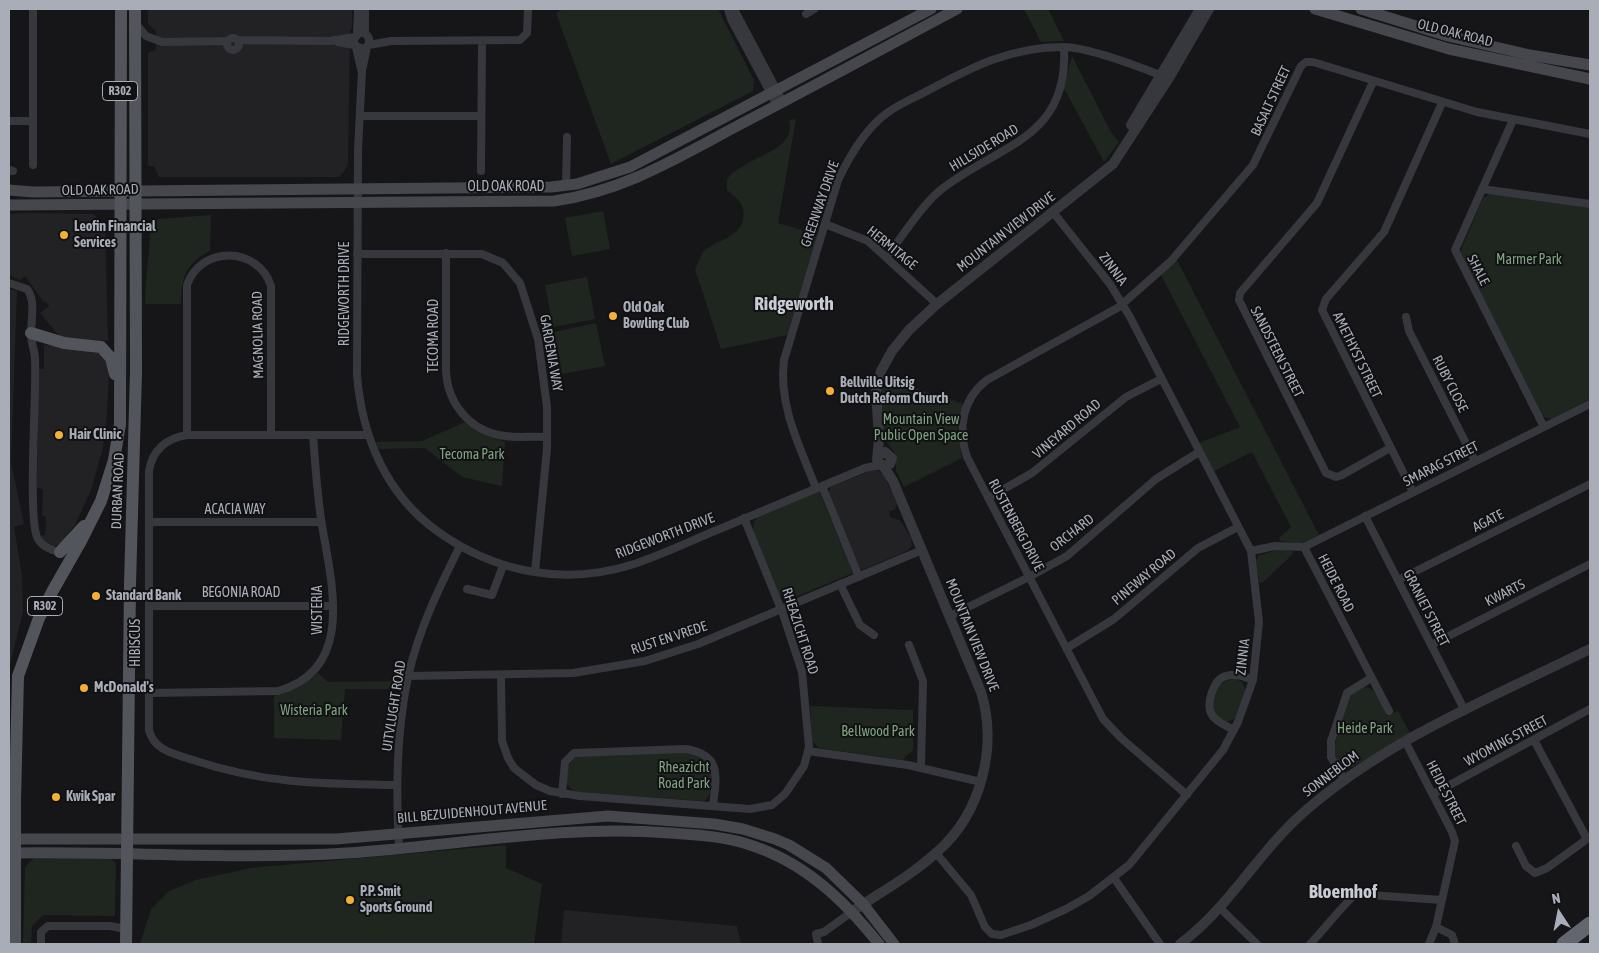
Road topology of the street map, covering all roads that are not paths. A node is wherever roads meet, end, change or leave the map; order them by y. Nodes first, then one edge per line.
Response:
1 (33, 9) edge
2 (120, 9) edge
3 (135, 9) edge
4 (358, 9) edge
5 (365, 9) edge
6 (528, 9) edge
7 (728, 9) edge
8 (734, 9) edge
9 (814, 9) edge
10 (931, 9) edge
11 (957, 9) edge
12 (1200, 9) edge
13 (1209, 9) edge
14 (1315, 9) edge
15 (1361, 9) edge
16 (806, 14) dead end
17 (135, 22) junction
18 (359, 39) junction
19 (391, 41) junction
20 (482, 41) junction
21 (368, 46) junction
22 (1064, 47) junction
23 (1590, 65) edge
24 (362, 71) junction
25 (1165, 76) junction
26 (1590, 79) edge
27 (1373, 82) junction
28 (774, 91) junction
29 (1442, 103) junction
30 (780, 104) junction
31 (361, 116) junction
32 (481, 116) junction
33 (1513, 120) junction
34 (9, 121) edge
35 (33, 121) junction
36 (1590, 134) edge
37 (567, 137) dead end
38 (33, 165) dead end
39 (481, 171) dead end
40 (566, 186) junction
41 (358, 189) junction
42 (1482, 189) junction
43 (9, 190) edge
44 (136, 190) junction
45 (119, 191) junction
46 (357, 203) junction
47 (120, 204) junction
48 (136, 204) junction
49 (1590, 204) edge
50 (9, 205) edge
51 (1053, 212) junction
52 (825, 224) junction
53 (446, 253) junction
54 (357, 254) junction
55 (887, 256) junction
56 (9, 283) edge
57 (1122, 303) junction
58 (937, 304) junction
59 (1406, 317) dead end
60 (31, 334) junction
61 (1161, 379) junction
62 (120, 404) junction
63 (1590, 404) edge
64 (1544, 427) junction
65 (187, 434) junction
66 (271, 434) junction
67 (313, 435) junction
68 (367, 435) junction
69 (547, 436) junction
70 (1390, 448) junction
71 (1199, 452) junction
72 (883, 460) junction
73 (1475, 461) junction
74 (1590, 484) edge
75 (819, 487) junction
76 (1413, 492) junction
77 (988, 498) junction
78 (101, 501) junction
79 (1365, 516) junction
80 (744, 518) junction
81 (149, 522) junction
82 (322, 522) junction
83 (1238, 527) junction
84 (460, 546) junction
85 (1304, 547) junction
86 (922, 550) junction
87 (1251, 551) junction
88 (60, 552) joint
89 (1590, 564) edge
90 (503, 566) junction
91 (535, 572) junction
92 (859, 577) junction
93 (1029, 577) junction
94 (1398, 580) junction
95 (840, 584) junction
96 (467, 589) dead end
97 (149, 606) junction
98 (333, 606) junction
99 (781, 609) junction
100 (950, 616) junction
101 (874, 635) dead end
102 (909, 645) dead end
103 (1431, 645) junction
104 (1067, 648) junction
105 (1590, 649) edge
106 (501, 675) junction
107 (408, 676) junction
108 (1371, 678) junction
109 (1253, 680) junction
110 (149, 693) junction
111 (1590, 709) edge
112 (1389, 711) dead end
113 (1465, 711) junction
114 (1234, 730) junction
115 (1534, 740) junction
116 (1405, 741) junction
117 (808, 751) junction
118 (921, 768) junction
119 (1344, 779) junction
120 (981, 782) junction
121 (396, 785) junction
122 (562, 794) junction
123 (1433, 794) junction
124 (1187, 795) junction
125 (713, 806) junction
126 (398, 834) junction
127 (1589, 838) edge
128 (12, 839) edge
129 (127, 839) junction
130 (1516, 846) dead end
131 (399, 848) junction
132 (12, 852) edge
133 (936, 853) junction
134 (127, 854) junction
135 (1114, 878) junction
136 (1442, 900) junction
137 (863, 904) junction
138 (1220, 908) junction
139 (853, 911) junction
140 (1590, 924) edge
141 (1436, 927) junction
142 (126, 929) junction
143 (15, 944) edge
144 (40, 944) edge
145 (126, 944) edge
146 (818, 944) edge
147 (879, 944) edge
148 (894, 944) edge
149 (1160, 944) edge
150 (1180, 944) edge
151 (1257, 944) edge
152 (1310, 944) edge
153 (1429, 944) edge
154 (1455, 944) edge
155 (1564, 944) edge

1 - 35 street
2 - 45 main road, R302
3 - 17 main road, DURBAN ROAD / R302
4 - 18 street
5 - 18 street
6 - 20 street
7 - 28 street
8 - 28 street
9 - 16 street
10 - 28 main road, OLD OAK ROAD
11 - 30 main road, OLD OAK ROAD
12 - 25 street, MOUNTAIN VIEW DRIVE
13 - 25 street, MOUNTAIN VIEW DRIVE
14 - 26 main road, OLD OAK ROAD
15 - 23 main road, OLD OAK ROAD
17 - 18 street
17 - 44 main road, DURBAN ROAD / R302
18 - 19 street
18 - 21 street
18 - 21 street
18 - 24 street
19 - 20 street
19 - 21 street
20 - 32 street
21 - 24 street
22 - 25 street, GREENWAY DRIVE
22 - 52 street, GREENWAY DRIVE
22 - 55 street, HILLSIDE ROAD
24 - 31 street, RIDGEWORTH DRIVE
25 - 51 street, MOUNTAIN VIEW DRIVE
27 - 29 street, BASALT STREET
27 - 57 street, BASALT STREET
27 - 70 street, SANDSTEEN STREET
28 - 30 street
28 - 40 main road, OLD OAK ROAD
29 - 33 street, BASALT STREET
29 - 70 street, AMETHYST STREET
30 - 46 main road, OLD OAK ROAD
31 - 32 street
31 - 41 street, RIDGEWORTH DRIVE
32 - 39 street
33 - 36 street, BASALT STREET
33 - 42 street, SHALE
34 - 35 street
35 - 38 street
37 - 40 street
40 - 41 main road, OLD OAK ROAD
41 - 44 main road, OLD OAK ROAD
41 - 46 street, RIDGEWORTH DRIVE
42 - 49 street
42 - 64 street, SHALE
43 - 45 main road, OLD OAK ROAD
44 - 45 main road, OLD OAK ROAD
44 - 48 main road, DURBAN ROAD / R302
45 - 47 main road, R302
46 - 48 main road, OLD OAK ROAD
46 - 54 street, RIDGEWORTH DRIVE
47 - 48 main road, OLD OAK ROAD
47 - 50 main road, OLD OAK ROAD
47 - 62 main road, R302
48 - 129 main road, DURBAN ROAD / R302
51 - 57 street, ZINNIA
51 - 58 street, MOUNTAIN VIEW DRIVE
52 - 55 street, HERMITAGE
52 - 75 street, GREENWAY DRIVE
53 - 54 street, GARDENIA WAY
53 - 69 street, GARDENIA WAY
53 - 69 street, TECOMA ROAD
54 - 68 street, RIDGEWORTH DRIVE
55 - 58 street, HERMITAGE
56 - 60 street
57 - 61 street, ZINNIA
57 - 77 street, RUSTENBERG DRIVE
58 - 72 street, MOUNTAIN VIEW DRIVE
59 - 73 street, RUBY CLOSE
60 - 62 main road
60 - 88 street
61 - 71 street, ZINNIA
61 - 77 street, VINEYARD ROAD
62 - 78 main road, R302
63 - 64 street, SMARAG STREET
64 - 73 street, SMARAG STREET
65 - 66 street, HIBISCUS
65 - 66 street, MAGNOLIA ROAD
65 - 81 street, HIBISCUS
66 - 67 street, HIBISCUS
67 - 68 street, HIBISCUS
67 - 82 street, WISTERIA
68 - 84 street, RIDGEWORTH DRIVE
69 - 91 street, GARDENIA WAY
70 - 76 street, AMETHYST STREET
71 - 83 street, ZINNIA
71 - 93 street, ORCHARD
72 - 75 street, RIDGEWORTH DRIVE
72 - 86 street, MOUNTAIN VIEW DRIVE
73 - 76 street, SMARAG STREET
74 - 94 street, AGATE
75 - 80 street, RIDGEWORTH DRIVE
75 - 92 street, GREENWAY DRIVE
76 - 79 street, SMARAG STREET
77 - 93 street, RUSTENBERG DRIVE
78 - 88 main road
78 - 128 main road, R302
79 - 85 street, SMARAG STREET
79 - 94 street, GRANIET STREET
80 - 91 street, RIDGEWORTH DRIVE
80 - 99 street, RHEAZICHT ROAD
81 - 82 street, ACACIA WAY
81 - 97 street, HIBISCUS
82 - 98 street, WISTERIA
83 - 87 street, ZINNIA
83 - 104 street, PINEWAY ROAD
84 - 90 street, RIDGEWORTH DRIVE
84 - 107 street, UITVLUGHT ROAD
85 - 87 street, HEIDE ROAD
85 - 108 street, HEIDE ROAD
86 - 92 street, RUST EN VREDE
86 - 100 street, MOUNTAIN VIEW DRIVE
87 - 109 street, ZINNIA
89 - 103 street, KWARTS
90 - 91 street, RIDGEWORTH DRIVE
90 - 96 street
92 - 95 street, RUST EN VREDE
93 - 100 street, ORCHARD
93 - 104 street, RUSTENBERG DRIVE
94 - 103 street, GRANIET STREET
95 - 99 street, RUST EN VREDE
95 - 101 street
97 - 98 street, BEGONIA ROAD
97 - 110 street, HIBISCUS
98 - 110 street, WISTERIA
99 - 106 street, RUST EN VREDE
99 - 117 street, RHEAZICHT ROAD
100 - 120 street, MOUNTAIN VIEW DRIVE
102 - 118 street
103 - 113 street, GRANIET STREET
104 - 124 street, RUSTENBERG DRIVE
105 - 113 street, SONNEBLOM
106 - 107 street, RUST EN VREDE
106 - 122 street, RHEAZICHT ROAD
107 - 121 street, UITVLUGHT ROAD
108 - 112 street, HEIDE ROAD
108 - 119 street
109 - 114 street, ZINNIA
109 - 114 street
110 - 121 street, HIBISCUS
111 - 115 street, WYOMING STREET
113 - 116 street, SONNEBLOM
114 - 124 street, ZINNIA
115 - 123 street, WYOMING STREET
115 - 127 street
116 - 119 street, SONNEBLOM
116 - 123 street, HEIDE STREET
117 - 118 street
117 - 125 street, RHEAZICHT ROAD
118 - 120 street
119 - 138 street, SONNEBLOM
120 - 133 street, MOUNTAIN VIEW DRIVE
121 - 126 street, UITVLUGHT ROAD
122 - 125 street, RHEAZICHT ROAD
122 - 125 street
123 - 136 street, HEIDE STREET
124 - 135 street, ZINNIA
126 - 129 main road, BILL BEZUIDENHOUT AVENUE
126 - 131 street, UITVLUGHT ROAD
126 - 137 main road, BILL BEZUIDENHOUT AVENUE
127 - 130 street
128 - 129 main road, BILL BEZUIDENHOUT AVENUE
128 - 132 main road, R302
129 - 134 main road, DURBAN ROAD / R302
131 - 134 main road, BILL BEZUIDENHOUT AVENUE
131 - 139 main road, BILL BEZUIDENHOUT AVENUE
132 - 134 main road, BILL BEZUIDENHOUT AVENUE
132 - 143 main road, R302
133 - 135 street, ZINNIA
133 - 137 street, MOUNTAIN VIEW DRIVE
134 - 142 main road, DURBAN ROAD / R302
135 - 149 street
136 - 141 street, HEIDE STREET
136 - 152 street
137 - 139 street, MOUNTAIN VIEW DRIVE
137 - 148 main road, BILL BEZUIDENHOUT AVENUE
138 - 150 street, SONNEBLOM
138 - 151 street
139 - 146 street
139 - 147 main road, BILL BEZUIDENHOUT AVENUE
140 - 155 highway
141 - 153 street, HEIDE STREET
141 - 154 street
142 - 144 street
142 - 145 main road, DURBAN ROAD / R302

